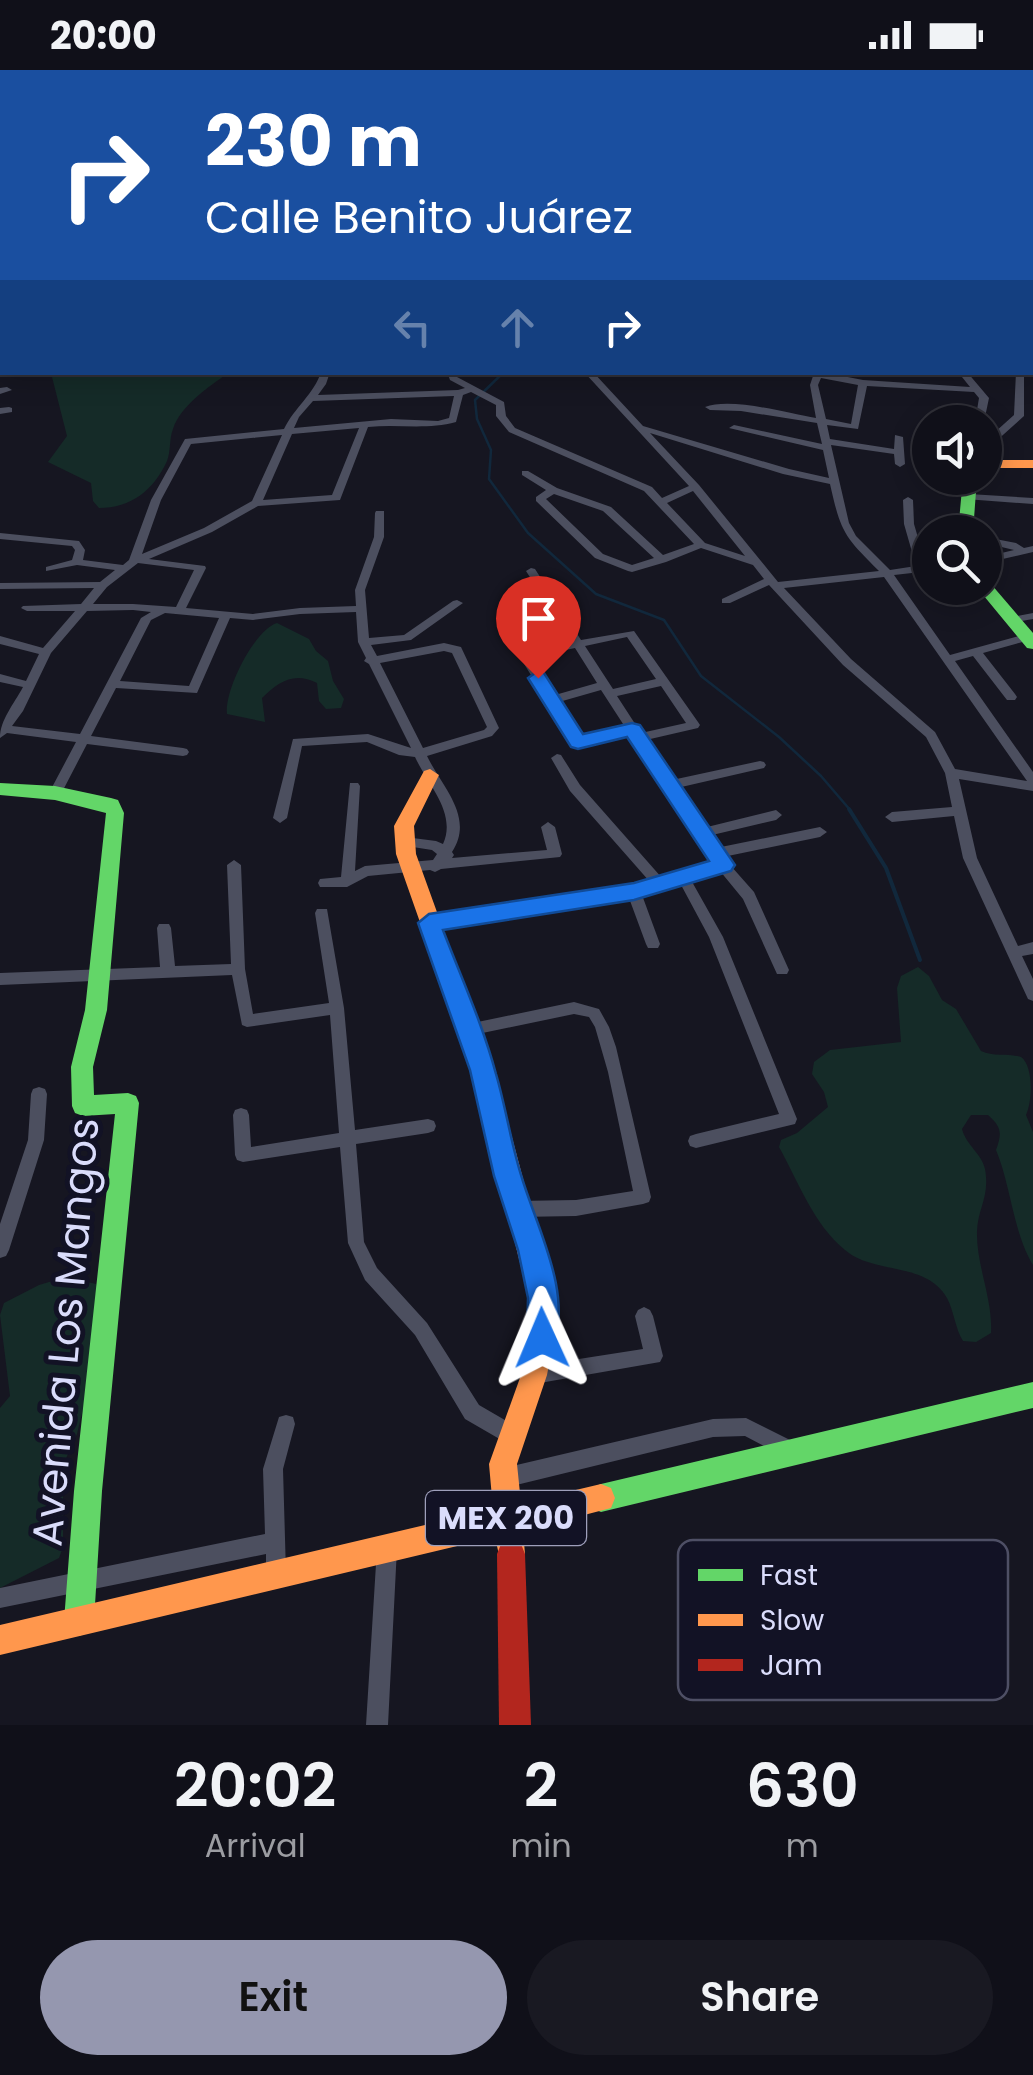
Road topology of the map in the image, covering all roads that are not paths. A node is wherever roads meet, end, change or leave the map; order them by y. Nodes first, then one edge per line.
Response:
1 (324, 375) edge
2 (455, 375) edge
3 (591, 375) edge
4 (818, 375) edge
5 (965, 375) edge
6 (1020, 375) edge
7 (863, 383) junction
8 (472, 388) junction
9 (978, 390) junction
10 (459, 393) junction
11 (310, 398) junction
12 (983, 405) edge
13 (1033, 406) edge
14 (710, 407) dead end
15 (1018, 414) junction
16 (1033, 419) edge
17 (822, 422) junction
18 (364, 426) junction
19 (640, 428) junction
20 (734, 428) dead end
21 (291, 430) junction
22 (1002, 435) edge
23 (898, 437) dead end
24 (827, 445) junction
25 (1002, 456) edge
26 (1033, 464) edge
27 (525, 473) dead end
28 (836, 482) junction
29 (694, 487) junction
30 (553, 490) junction
31 (1002, 494) edge
32 (908, 500) dead end
33 (1033, 501) edge
34 (661, 502) junction
35 (256, 504) junction
36 (380, 513) dead end
37 (912, 532) edge
38 (0, 536) edge
39 (1002, 543) edge
40 (701, 545) junction
41 (1028, 550) edge
42 (1002, 556) edge
43 (662, 560) junction
44 (77, 562) junction
45 (758, 563) junction
46 (129, 564) junction
47 (50, 570) dead end
48 (912, 570) edge
49 (531, 571) dead end
50 (887, 573) junction
51 (773, 583) junction
52 (103, 585) junction
53 (0, 586) edge
54 (726, 601) dead end
55 (458, 603) dead end
56 (999, 605) edge
57 (132, 607) junction
58 (28, 608) dead end
59 (82, 608) junction
60 (360, 609) junction
61 (161, 611) junction
62 (178, 612) junction
63 (226, 616) junction
64 (1033, 616) edge
65 (147, 618) junction
66 (503, 620) dead end
67 (1011, 620) junction
68 (0, 640) edge
69 (1029, 641) edge
70 (364, 642) junction
71 (580, 643) junction
72 (46, 652) junction
73 (977, 654) junction
74 (524, 655) junction
75 (949, 660) junction
76 (370, 661) junction
77 (0, 678) edge
78 (662, 682) junction
79 (114, 684) junction
80 (28, 685) junction
81 (607, 690) junction
82 (1011, 696) dead end
83 (551, 700) junction
84 (3, 730) edge
85 (635, 734) junction
86 (83, 739) junction
87 (183, 752) dead end
88 (421, 753) junction
89 (557, 758) dead end
90 (760, 765) dead end
91 (951, 773) junction
92 (430, 775) junction
93 (1033, 784) edge
94 (669, 785) junction
95 (354, 786) dead end
96 (0, 789) edge
97 (55, 793) junction
98 (962, 811) junction
99 (776, 815) dead end
100 (892, 817) dead end
101 (280, 818) dead end
102 (548, 827) dead end
103 (820, 832) dead end
104 (700, 833) junction
105 (405, 842) junction
106 (446, 854) junction
107 (718, 859) junction
108 (234, 866) dead end
109 (424, 869) junction
110 (683, 877) junction
111 (347, 882) junction
112 (325, 883) dead end
113 (659, 884) junction
114 (634, 892) junction
115 (322, 914) dead end
116 (429, 923) junction
117 (164, 928) dead end
118 (653, 944) dead end
119 (1033, 948) edge
120 (1012, 953) junction
121 (238, 969) junction
122 (782, 970) dead end
123 (168, 971) junction
124 (98, 975) junction
125 (0, 979) edge
126 (1033, 995) edge
127 (337, 1008) junction
128 (468, 1030) junction
129 (39, 1094) dead end
130 (241, 1115) dead end
131 (428, 1126) dead end
132 (345, 1140) junction
133 (696, 1140) dead end
134 (518, 1209) junction
135 (0, 1250) edge
136 (644, 1316) dead end
137 (534, 1375) junction
138 (1023, 1398) edge
139 (286, 1424) dead end
140 (510, 1434) junction
141 (792, 1451) junction
142 (504, 1478) junction
143 (507, 1518) junction
144 (275, 1542) junction
145 (387, 1548) junction
146 (276, 1574) junction
147 (80, 1580) junction
148 (0, 1598) edge
149 (79, 1621) junction
150 (0, 1640) edge
151 (377, 1725) edge
152 (515, 1725) edge

1 - 11 street
2 - 8 street
3 - 19 street
4 - 7 street
4 - 17 street
5 - 9 street
6 - 15 street
7 - 9 street
7 - 17 street
8 - 10 street
8 - 34 street
9 - 12 street
10 - 11 street
10 - 18 street
11 - 21 street
13 - 15 street
14 - 17 street
15 - 16 street
15 - 22 street
17 - 24 street
18 - 21 street
18 - 35 street
19 - 28 street
19 - 29 street
20 - 24 street
21 - 35 street
21 - 46 street
23 - 24 street
24 - 28 street
25 - 26 street
27 - 30 street
28 - 50 street
29 - 34 street
29 - 45 street
30 - 43 street
30 - 43 street
31 - 33 street
32 - 37 street
34 - 40 street
35 - 46 street
36 - 60 street
38 - 44 street
39 - 41 street
40 - 43 street
40 - 45 street
41 - 42 street
44 - 46 street
44 - 47 street
45 - 51 street
46 - 52 street
46 - 62 street
48 - 50 street
49 - 71 street
50 - 51 street
50 - 75 street
51 - 54 street
51 - 91 street
52 - 53 street
52 - 59 street
55 - 70 street
56 - 67 street
57 - 59 street
57 - 61 street
57 - 65 street
58 - 59 street
59 - 72 street
60 - 63 street
60 - 70 street
61 - 62 street
61 - 65 street
62 - 63 street
63 - 79 street
64 - 67 street
65 - 79 street
66 - 74 street
67 - 69 street
68 - 72 street
69 - 73 street
70 - 76 street
71 - 74 street
71 - 78 street
71 - 81 street
72 - 80 street
73 - 75 street
73 - 82 street
74 - 83 street
75 - 93 street
76 - 88 street
76 - 88 street
77 - 80 street
78 - 81 street
78 - 85 street
79 - 86 street
80 - 84 street
81 - 83 street
81 - 85 street
83 - 85 street
84 - 86 street
85 - 94 street
86 - 87 street
86 - 97 street
88 - 92 street
88 - 101 street
89 - 113 street
90 - 94 street
91 - 93 street
91 - 98 street
92 - 105 street
92 - 106 street
94 - 104 street
95 - 111 street
96 - 97 street, Avenida Los Mangos
97 - 124 street, Avenida Los Mangos
98 - 100 street
98 - 120 street
99 - 104 street
102 - 109 street
103 - 107 street
104 - 107 street
105 - 106 street
105 - 109 street
106 - 109 street
107 - 110 street
107 - 122 street
108 - 121 street
109 - 111 street
109 - 116 street
110 - 113 street
110 - 133 street
111 - 112 street
113 - 114 street
114 - 116 street
114 - 118 street
115 - 127 street
116 - 128 street
117 - 123 street
119 - 120 street
120 - 126 street
121 - 123 street
121 - 127 street
123 - 124 street
124 - 125 street
124 - 147 street, Avenida Los Mangos
127 - 132 street
128 - 134 street
128 - 134 street
129 - 135 street
130 - 132 street
131 - 132 street
132 - 140 street
134 - 137 street
136 - 137 street
137 - 140 street
138 - 141 street, MEX 200
139 - 144 street
140 - 142 street
141 - 142 street
141 - 143 street, MEX 200
142 - 143 street
143 - 145 street, MEX 200
143 - 152 street
144 - 146 street
144 - 147 street
145 - 146 street, MEX 200
145 - 151 street
146 - 149 street, MEX 200
147 - 148 street
147 - 149 street, Avenida Los Mangos
149 - 150 street, MEX 200

